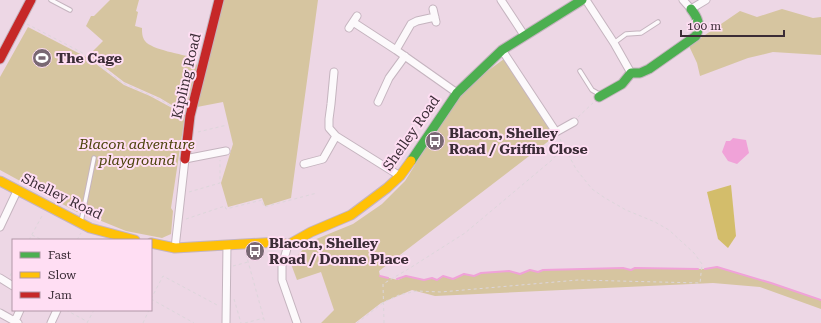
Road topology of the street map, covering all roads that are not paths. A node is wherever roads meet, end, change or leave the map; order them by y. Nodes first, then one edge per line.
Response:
1 (31, 0) edge
2 (52, 0) edge
3 (218, 0) edge
4 (501, 0) edge
5 (582, 0) edge
6 (586, 0) edge
7 (683, 0) edge
8 (706, 0) edge
9 (433, 9) dead end
10 (691, 9) junction
11 (70, 10) dead end
12 (353, 22) dead end
13 (658, 22) dead end
14 (524, 35) junction
15 (614, 43) junction
16 (396, 50) junction
17 (502, 50) junction
18 (405, 56) junction
19 (0, 59) edge
20 (580, 71) dead end
21 (631, 73) junction
22 (336, 76) dead end
23 (456, 93) junction
24 (378, 97) dead end
25 (600, 97) joint
26 (574, 122) road end
27 (336, 136) junction
28 (226, 151) dead end
29 (94, 158) dead end
30 (185, 159) junction
31 (306, 161) dead end
32 (400, 176) junction
33 (0, 181) edge
34 (17, 191) junction
35 (81, 224) junction
36 (0, 227) edge
37 (130, 239) edge
38 (152, 243) edge
39 (227, 245) junction
40 (288, 245) junction
41 (175, 248) junction
42 (0, 278) edge
43 (12, 285) edge
44 (20, 311) edge
45 (57, 311) edge
46 (0, 313) edge
47 (16, 322) edge
48 (51, 323) edge
49 (226, 323) edge
50 (297, 323) edge

1 - 19 street
2 - 11 lane
3 - 30 street, Kipling Road
4 - 14 street
5 - 14 street, Shelley Road
6 - 15 street
7 - 10 street
8 - 10 street
9 - 16 street
10 - 21 street
12 - 16 street
13 - 15 lane
14 - 17 street, Shelley Road
15 - 21 street
16 - 18 street
17 - 23 street, Shelley Road
17 - 26 street
18 - 23 street
18 - 24 street
20 - 25 lane
21 - 25 street
22 - 27 street
23 - 32 street, Shelley Road
27 - 31 street
27 - 32 street
28 - 30 street
29 - 35 lane
30 - 41 street, Kipling Road
32 - 40 street, Shelley Road
33 - 34 street, Shelley Road
34 - 35 street, Shelley Road
34 - 36 street
35 - 37 street, Shelley Road
38 - 41 street
39 - 40 street
39 - 41 street
39 - 49 street
40 - 50 street
42 - 43 street
44 - 47 street
45 - 48 street
46 - 47 street

